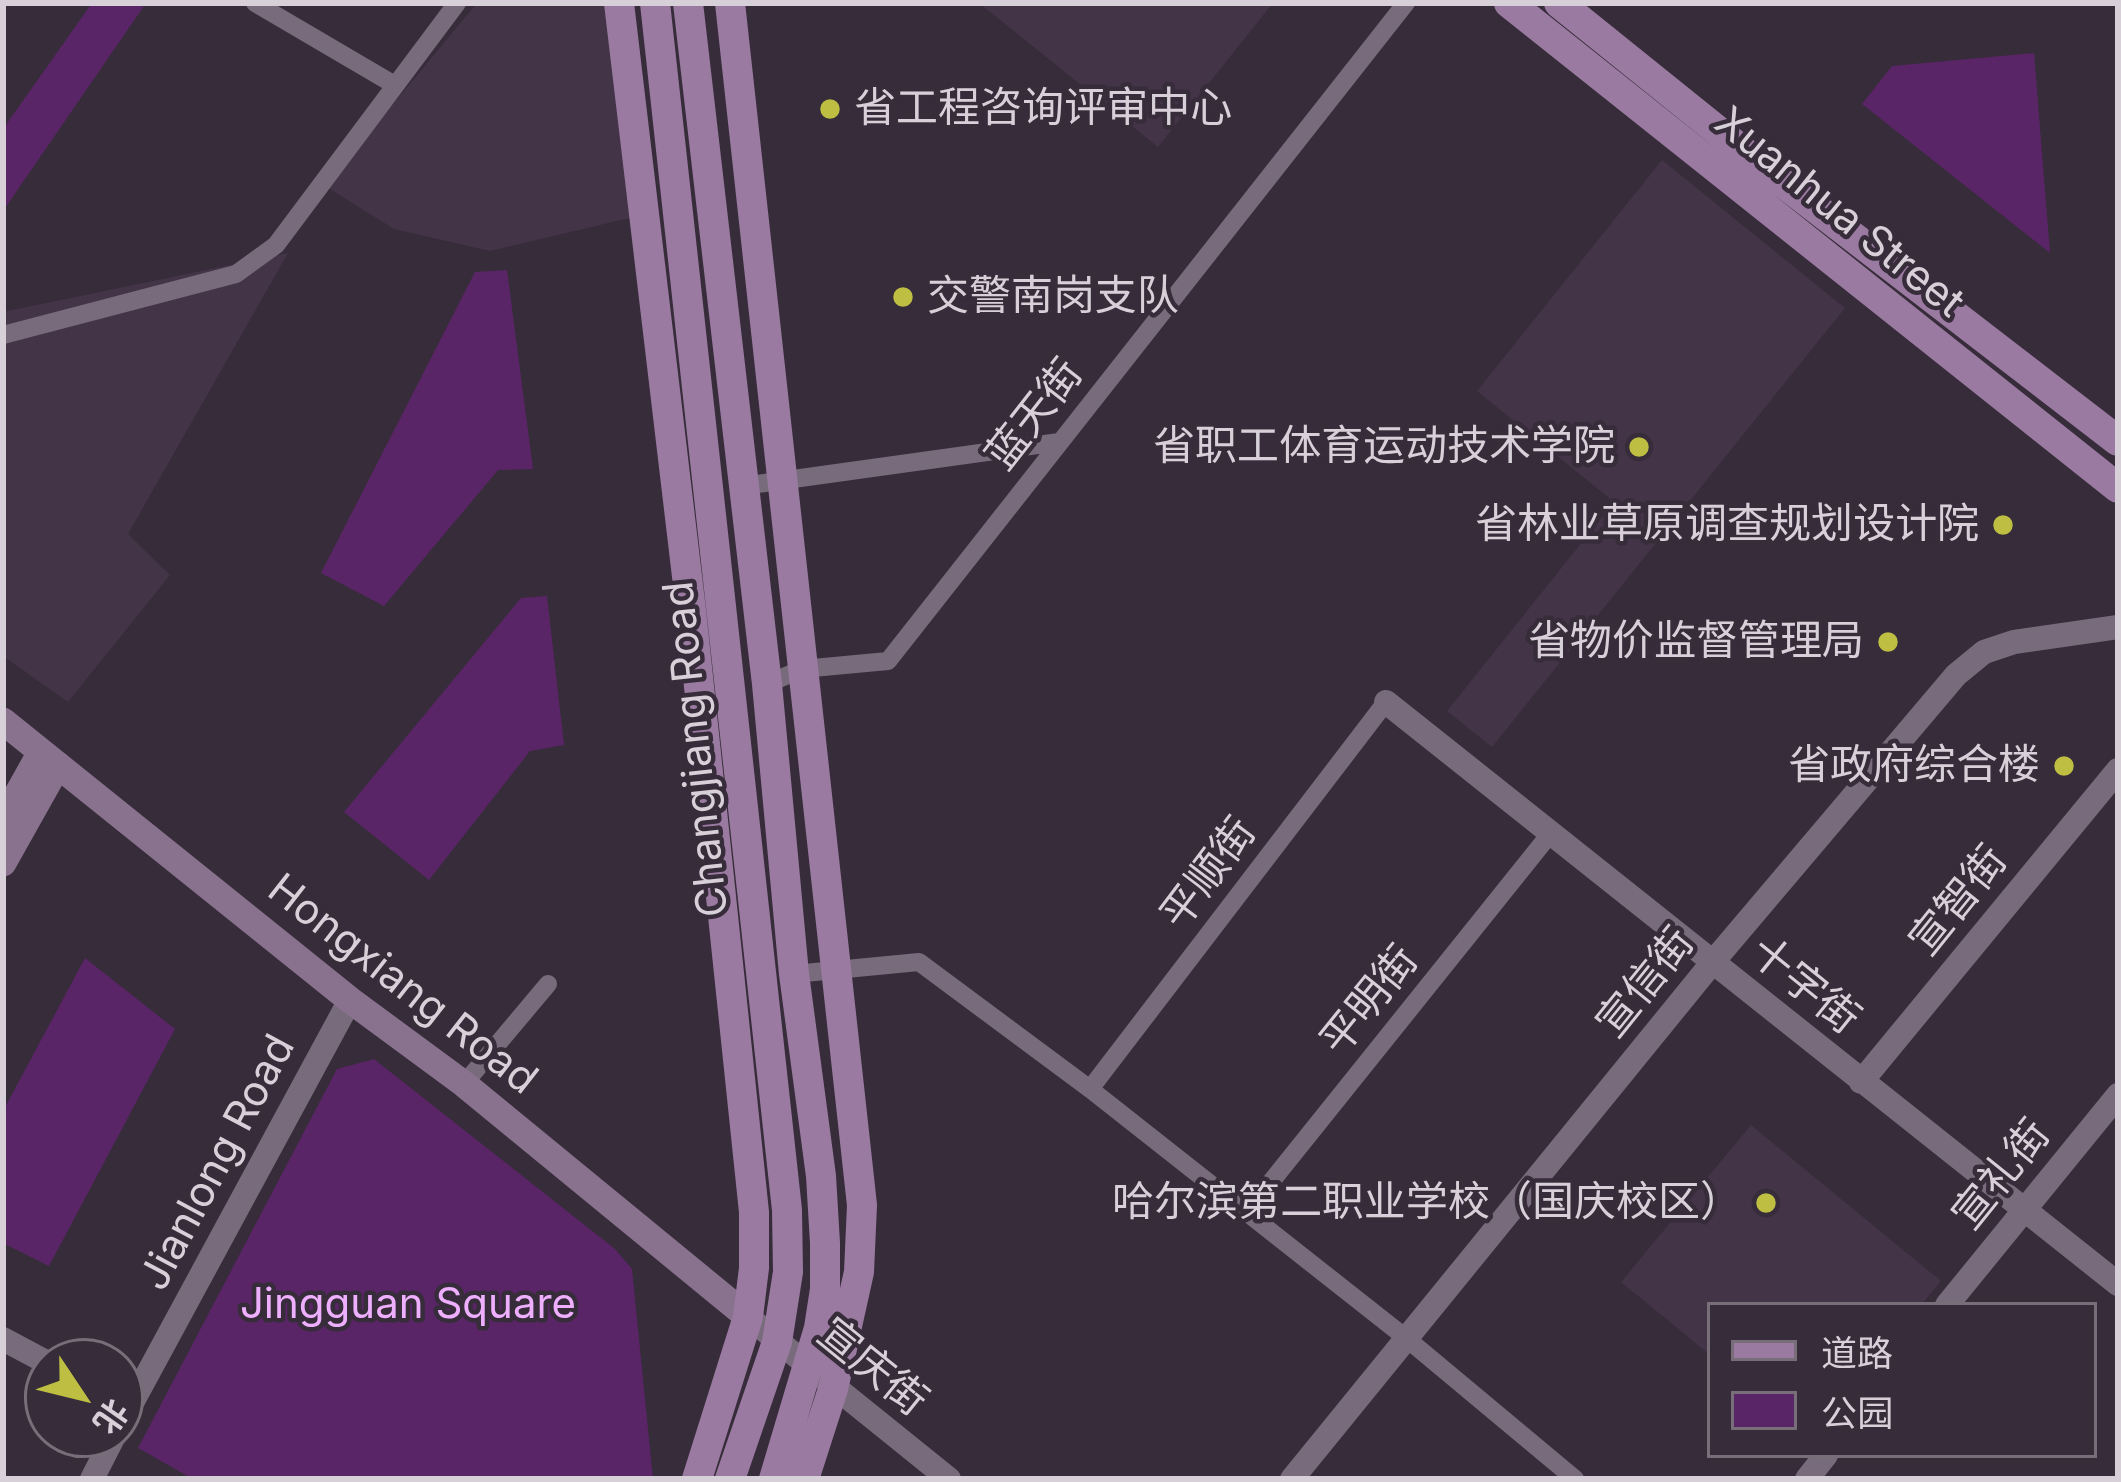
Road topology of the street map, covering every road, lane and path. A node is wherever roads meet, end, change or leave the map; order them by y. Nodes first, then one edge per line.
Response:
1 (255, 3) edge
2 (457, 3) edge
3 (620, 3) edge
4 (655, 3) edge
5 (688, 3) edge
6 (730, 3) edge
7 (1406, 3) edge
8 (1509, 3) edge
9 (1559, 3) edge
10 (394, 83) junction
11 (3, 335) edge
12 (2118, 441) edge
13 (1059, 442) junction
14 (784, 481) junction
15 (743, 486) junction
16 (2118, 488) edge
17 (2118, 627) edge
18 (802, 669) junction
19 (766, 684) junction
20 (1386, 702) joint
21 (3, 721) edge
22 (49, 758) junction
23 (2118, 770) edge
24 (3, 820) edge
25 (1550, 834) junction
26 (3, 863) edge
27 (1712, 963) junction
28 (834, 970) junction
29 (794, 974) junction
30 (548, 984) dead end
31 (350, 1000) junction
32 (1861, 1082) junction
33 (464, 1084) junction
34 (1090, 1089) junction
35 (2118, 1095) edge
36 (2023, 1211) junction
37 (1246, 1214) junction
38 (2118, 1284) edge
39 (1950, 1302) edge
40 (748, 1317) junction
41 (1406, 1338) junction
42 (777, 1342) junction
43 (144, 1373) edge
44 (821, 1379) junction
45 (697, 1479) edge
46 (730, 1479) edge
47 (774, 1479) edge
48 (804, 1479) edge
49 (949, 1479) edge
50 (1292, 1479) edge
51 (1575, 1479) edge

1 - 10 street
2 - 10 street
3 - 40 main road
4 - 42 main road, Changjiang Road
5 - 15 main road, Changjiang Road
6 - 14 main road
7 - 13 street, 蓝天街
8 - 16 main road, Xuanhua Street
9 - 12 main road, Xuanhua Street
10 - 11 street
13 - 14 street
13 - 18 street, 蓝天街
14 - 15 street
14 - 18 main road
15 - 19 main road, Changjiang Road
17 - 27 street, 宣信街
18 - 19 street, 蓝天街
18 - 28 main road
19 - 29 main road, Changjiang Road
20 - 25 street, 十字街
20 - 34 street, 平顺街
21 - 22 main road, Hongxiang Road
22 - 24 main road
22 - 26 main road
22 - 31 main road, Hongxiang Road
23 - 32 street, 宣智街
25 - 27 street, 十字街
25 - 37 street, 平明街
27 - 32 street, 十字街
27 - 41 street, 宣信街
28 - 29 street
28 - 34 street
28 - 44 main road
29 - 44 main road, Changjiang Road
30 - 33 street
31 - 33 main road, Hongxiang Road
31 - 43 street, Jianlong Road
32 - 36 street, 十字街
33 - 40 main road, Hongxiang Road
34 - 37 street
35 - 36 street, 宣礼街
36 - 38 street, 十字街
36 - 39 street, 宣礼街
37 - 41 street
40 - 42 street, 宣庆街
40 - 45 main road
41 - 50 street, 宣信街
41 - 51 street
42 - 44 street, 宣庆街
42 - 46 main road, Changjiang Road
44 - 47 main road, Changjiang Road
44 - 48 main road
44 - 49 street, 宣庆街

